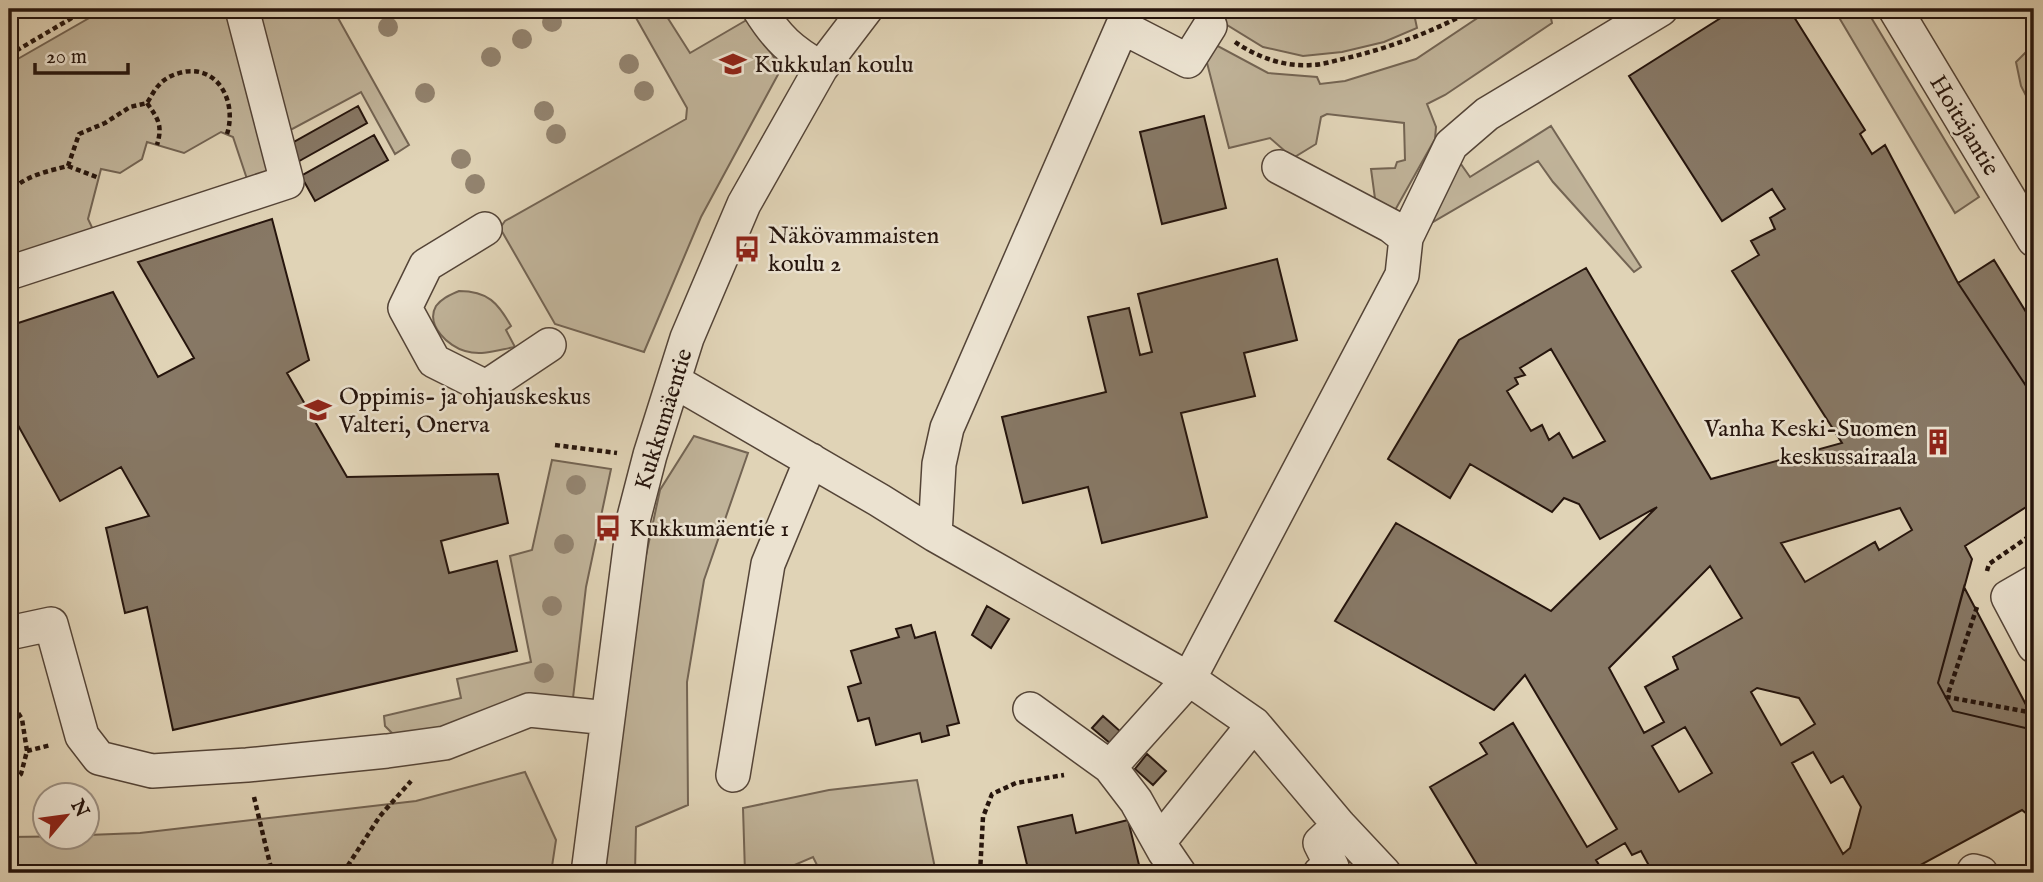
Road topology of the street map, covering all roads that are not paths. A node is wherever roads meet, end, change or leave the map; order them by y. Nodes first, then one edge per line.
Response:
1 (242, 9) edge
2 (759, 9) edge
3 (866, 9) edge
4 (1661, 9) edge
5 (1895, 9) edge
6 (1210, 26) road end
7 (821, 68) junction
8 (1279, 167) dead end
9 (2024, 200) edge
10 (485, 229) dead end
11 (1406, 238) junction
12 (2034, 240) edge
13 (9, 273) edge
14 (549, 345) dead end
15 (674, 382) junction
16 (811, 460) junction
17 (935, 535) junction
18 (2034, 582) edge
19 (9, 633) edge
20 (2034, 646) edge
21 (1189, 680) junction
22 (1030, 709) dead end
23 (608, 718) junction
24 (1254, 724) junction
25 (1110, 767) junction
26 (733, 775) dead end
27 (1339, 825) junction
28 (1159, 842) junction
29 (1330, 871) edge
30 (588, 873) edge
31 (1180, 873) edge
32 (1384, 873) edge

1 - 13 street
2 - 7 street
3 - 7 street, Kukkumäentie
4 - 11 street
5 - 9 street, Hoitajantie
6 - 17 street
7 - 15 street, Kukkumäentie
8 - 11 street
9 - 12 street, Hoitajantie
10 - 14 street
11 - 21 street
15 - 16 street
15 - 23 street, Kukkumäentie
16 - 17 street
16 - 26 street
17 - 21 street
18 - 20 street
19 - 23 street
21 - 24 street
21 - 25 street
22 - 25 street
23 - 30 street, Kukkumäentie
24 - 27 street
24 - 28 street
25 - 28 street
27 - 29 street
27 - 32 street
28 - 31 street

